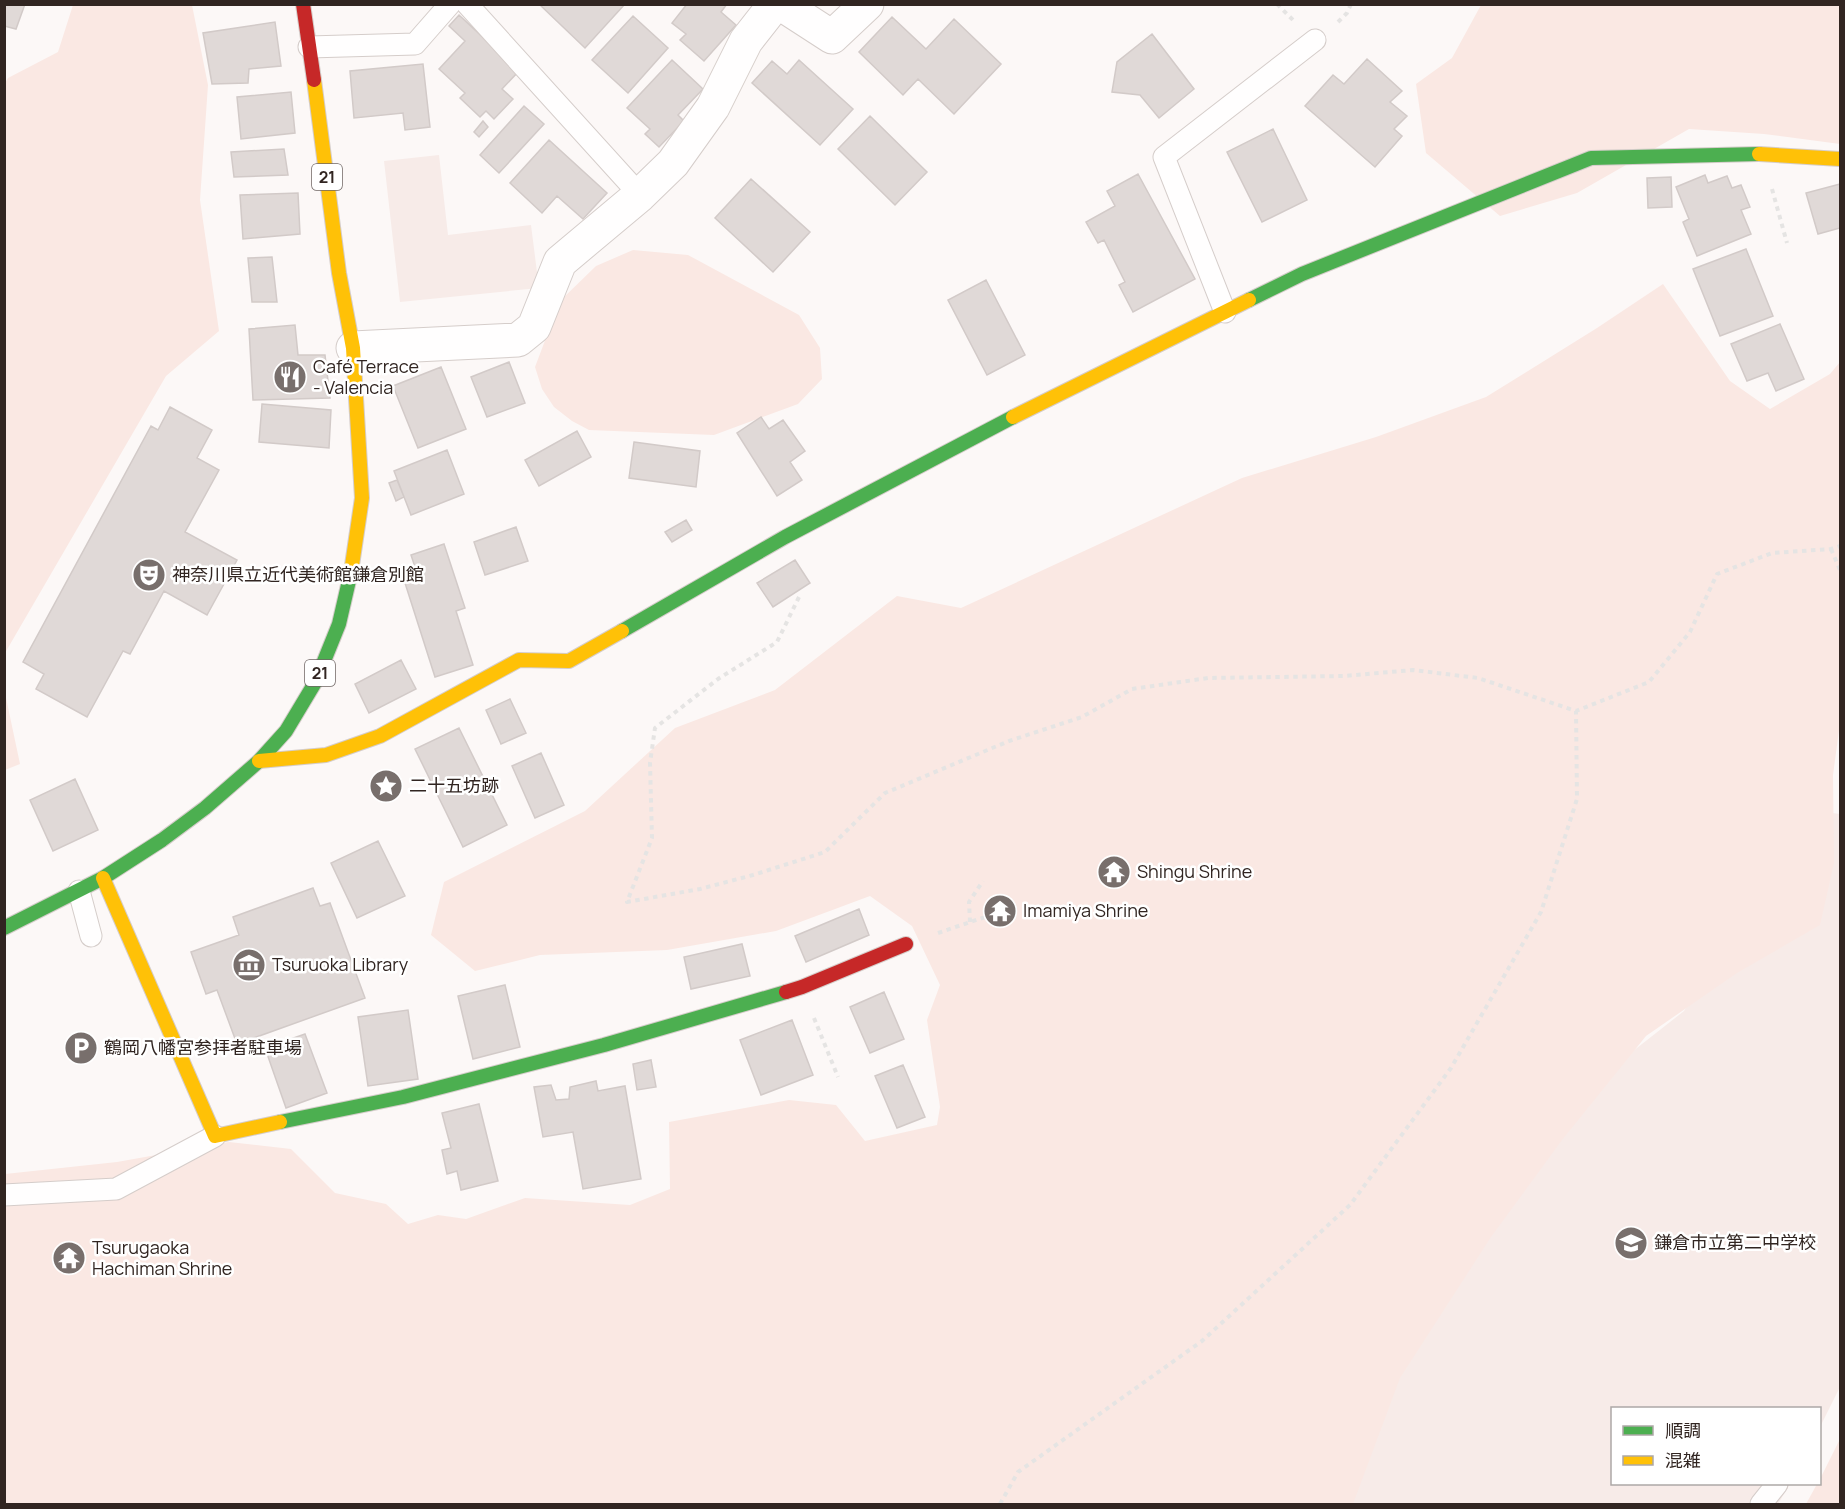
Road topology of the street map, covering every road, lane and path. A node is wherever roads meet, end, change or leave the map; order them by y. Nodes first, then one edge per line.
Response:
1 (303, 4) edge
2 (450, 4) edge
3 (467, 4) edge
4 (775, 4) edge
5 (781, 4) edge
6 (867, 4) edge
7 (1315, 40) dead end
8 (309, 47) junction
9 (1762, 154) junction
10 (1840, 159) edge
11 (640, 195) junction
12 (1787, 243) dead end
13 (1225, 312) junction
14 (353, 348) junction
15 (1840, 546) edge
16 (1832, 549) junction
17 (1840, 570) edge
18 (799, 597) dead end
19 (1576, 711) junction
20 (259, 761) junction
21 (104, 878) junction
22 (983, 881) dead end
23 (79, 891) junction
24 (991, 915) dead end
25 (970, 922) junction
26 (4, 928) edge
27 (91, 936) dead end
28 (928, 936) dead end
29 (906, 944) dead end
30 (802, 987) junction
31 (838, 1077) dead end
32 (215, 1136) junction
33 (4, 1195) edge
34 (1776, 1485) edge
35 (1000, 1504) edge
36 (1761, 1504) edge

1 - 8 street, 21
2 - 8 lane
3 - 11 lane
4 - 11 street
5 - 6 street
7 - 13 lane
8 - 14 street, 21
9 - 10 street
9 - 12 path
9 - 13 street
11 - 14 street
13 - 20 street
14 - 20 street, 21
15 - 16 path
16 - 17 path
16 - 19 path
18 - 19 path
19 - 35 path
20 - 21 street, 21
21 - 23 street, 21
21 - 32 street
22 - 25 path
23 - 26 street, 21
23 - 27 lane
24 - 25 path
25 - 28 path
29 - 30 street
30 - 31 path
30 - 32 street
32 - 33 lane
34 - 36 lane

